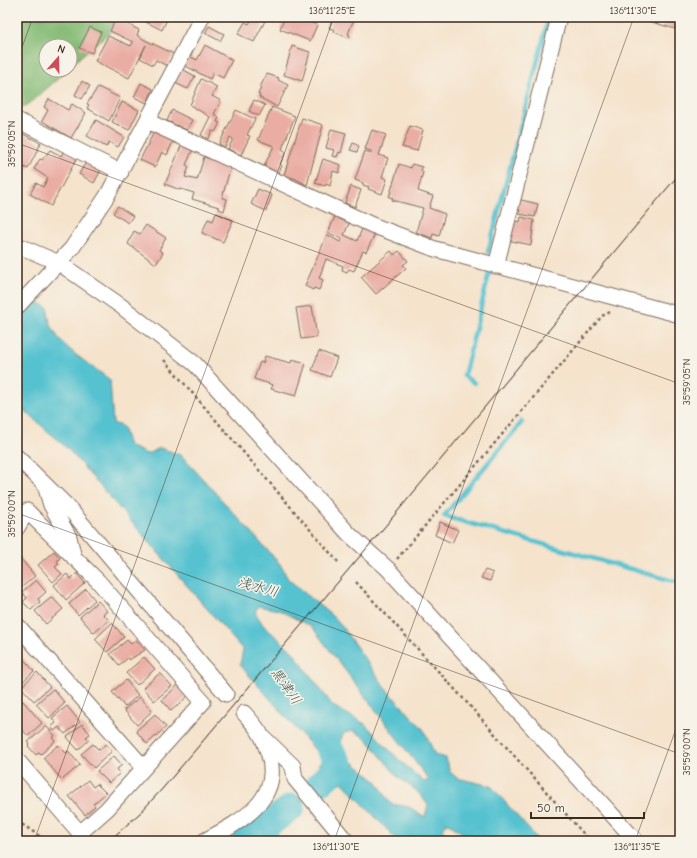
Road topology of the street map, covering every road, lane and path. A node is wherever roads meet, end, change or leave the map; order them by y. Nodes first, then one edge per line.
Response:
1 (202, 17) edge
2 (559, 17) edge
3 (17, 120) edge
4 (147, 121) junction
5 (121, 172) junction
6 (17, 245) edge
7 (59, 263) junction
8 (496, 266) junction
9 (17, 307) edge
10 (612, 311) dead end
11 (680, 315) edge
12 (160, 355) dead end
13 (17, 457) edge
14 (44, 482) junction
15 (17, 528) edge
16 (74, 558) junction
17 (338, 562) dead end
18 (388, 569) junction
19 (356, 582) dead end
20 (17, 625) edge
21 (226, 694) dead end
22 (244, 713) dead end
23 (262, 735) junction
24 (17, 760) edge
25 (144, 768) junction
26 (17, 821) edge
27 (47, 841) edge
28 (204, 841) edge
29 (346, 841) edge
30 (590, 841) edge
31 (636, 841) edge

1 - 4 street
2 - 8 street
3 - 5 street
4 - 5 street
4 - 8 street
5 - 7 street
6 - 7 street
7 - 9 street
7 - 18 street
8 - 11 street
10 - 18 path
12 - 17 path
13 - 14 street
14 - 16 street
14 - 21 street
15 - 16 street
16 - 25 street
18 - 31 street
19 - 30 path
20 - 25 street
22 - 23 street
23 - 28 street
23 - 29 street
24 - 25 street
26 - 27 path

